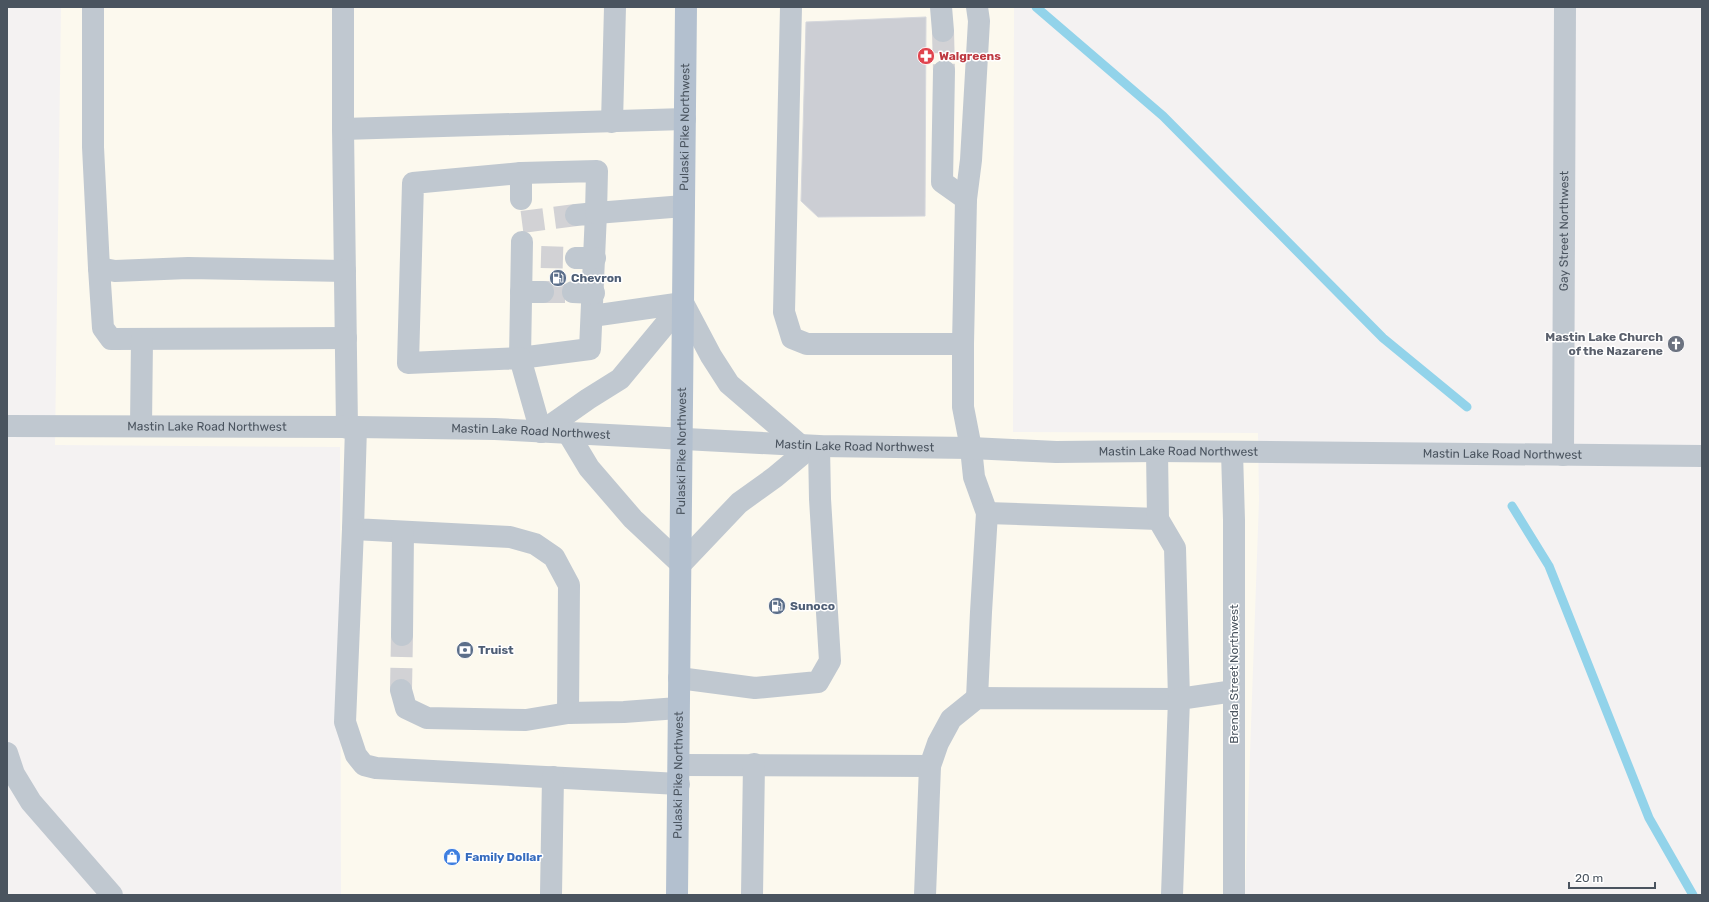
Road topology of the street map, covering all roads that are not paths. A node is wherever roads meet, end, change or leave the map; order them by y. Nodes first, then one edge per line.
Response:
1 (93, 7) edge
2 (343, 7) edge
3 (615, 7) edge
4 (686, 7) edge
5 (791, 7) edge
6 (941, 7) edge
7 (977, 7) edge
8 (1565, 7) edge
9 (943, 31) tunnel mouth
10 (944, 71) tunnel mouth
11 (685, 120) junction
12 (612, 122) junction
13 (343, 130) junction
14 (521, 173) junction
15 (521, 199) dead end
16 (966, 199) junction
17 (684, 206) junction
18 (586, 214) junction
19 (528, 252) dead end
20 (99, 268) junction
21 (345, 271) junction
22 (521, 292) junction
23 (543, 292) tunnel mouth
24 (683, 304) junction
25 (592, 316) junction
26 (346, 338) junction
27 (142, 339) junction
28 (963, 344) junction
29 (520, 358) junction
30 (7, 426) edge
31 (141, 426) junction
32 (352, 427) junction
33 (541, 432) junction
34 (568, 433) junction
35 (681, 438) junction
36 (811, 445) junction
37 (970, 448) junction
38 (1157, 451) junction
39 (1232, 452) junction
40 (1563, 455) junction
41 (1702, 456) edge
42 (987, 513) junction
43 (1158, 519) junction
44 (353, 529) junction
45 (403, 532) junction
46 (681, 564) junction
47 (402, 635) tunnel mouth
48 (679, 678) junction
49 (401, 690) tunnel mouth
50 (1234, 690) junction
51 (977, 698) junction
52 (1179, 699) junction
53 (678, 708) junction
54 (568, 713) junction
55 (7, 753) edge
56 (754, 764) junction
57 (930, 766) junction
58 (679, 775) junction
59 (553, 777) junction
60 (551, 894) edge
61 (112, 895) edge
62 (677, 895) edge
63 (752, 895) edge
64 (925, 895) edge
65 (1172, 895) edge
66 (1234, 895) edge

1 - 20 street
2 - 13 street
3 - 12 street
4 - 11 main road, Pulaski Pike Northwest
5 - 28 street
6 - 9 street
7 - 16 street
8 - 40 street, Gay Street Northwest
10 - 16 street
11 - 12 street
11 - 17 main road, Pulaski Pike Northwest
12 - 13 street
13 - 21 street
14 - 15 street
14 - 18 street
14 - 29 street
16 - 28 street
17 - 18 street
17 - 24 main road, Pulaski Pike Northwest
18 - 25 street
19 - 22 street
20 - 21 street
20 - 27 street
21 - 26 street
22 - 23 street
22 - 29 street
24 - 25 street
24 - 33 street
24 - 35 main road, Pulaski Pike Northwest
24 - 36 street
25 - 29 street
26 - 27 street
26 - 32 street
27 - 31 street
28 - 37 street
29 - 33 street
30 - 31 street, Mastin Lake Road Northwest
31 - 32 street, Mastin Lake Road Northwest
32 - 33 street, Mastin Lake Road Northwest
32 - 44 street
33 - 34 street, Mastin Lake Road Northwest
34 - 35 street, Mastin Lake Road Northwest
34 - 46 street
35 - 36 street, Mastin Lake Road Northwest
35 - 46 main road, Pulaski Pike Northwest
36 - 37 street, Mastin Lake Road Northwest
36 - 46 street
36 - 48 street
37 - 38 street, Mastin Lake Road Northwest
37 - 42 street
38 - 39 street, Mastin Lake Road Northwest
38 - 43 street
39 - 40 street, Mastin Lake Road Northwest
39 - 50 street, Brenda Street Northwest
40 - 41 street, Mastin Lake Road Northwest
42 - 43 street
42 - 51 street
43 - 52 street
44 - 45 street
44 - 59 street
45 - 47 street
45 - 54 street
46 - 48 main road, Pulaski Pike Northwest
48 - 53 main road, Pulaski Pike Northwest
49 - 54 street
50 - 52 street
50 - 66 street, Brenda Street Northwest
51 - 52 street
51 - 57 street
52 - 65 street
53 - 54 street
53 - 58 main road, Pulaski Pike Northwest
55 - 61 street
56 - 57 street
56 - 58 street
56 - 63 street
57 - 64 street
58 - 59 street
58 - 62 main road, Pulaski Pike Northwest
59 - 60 street

